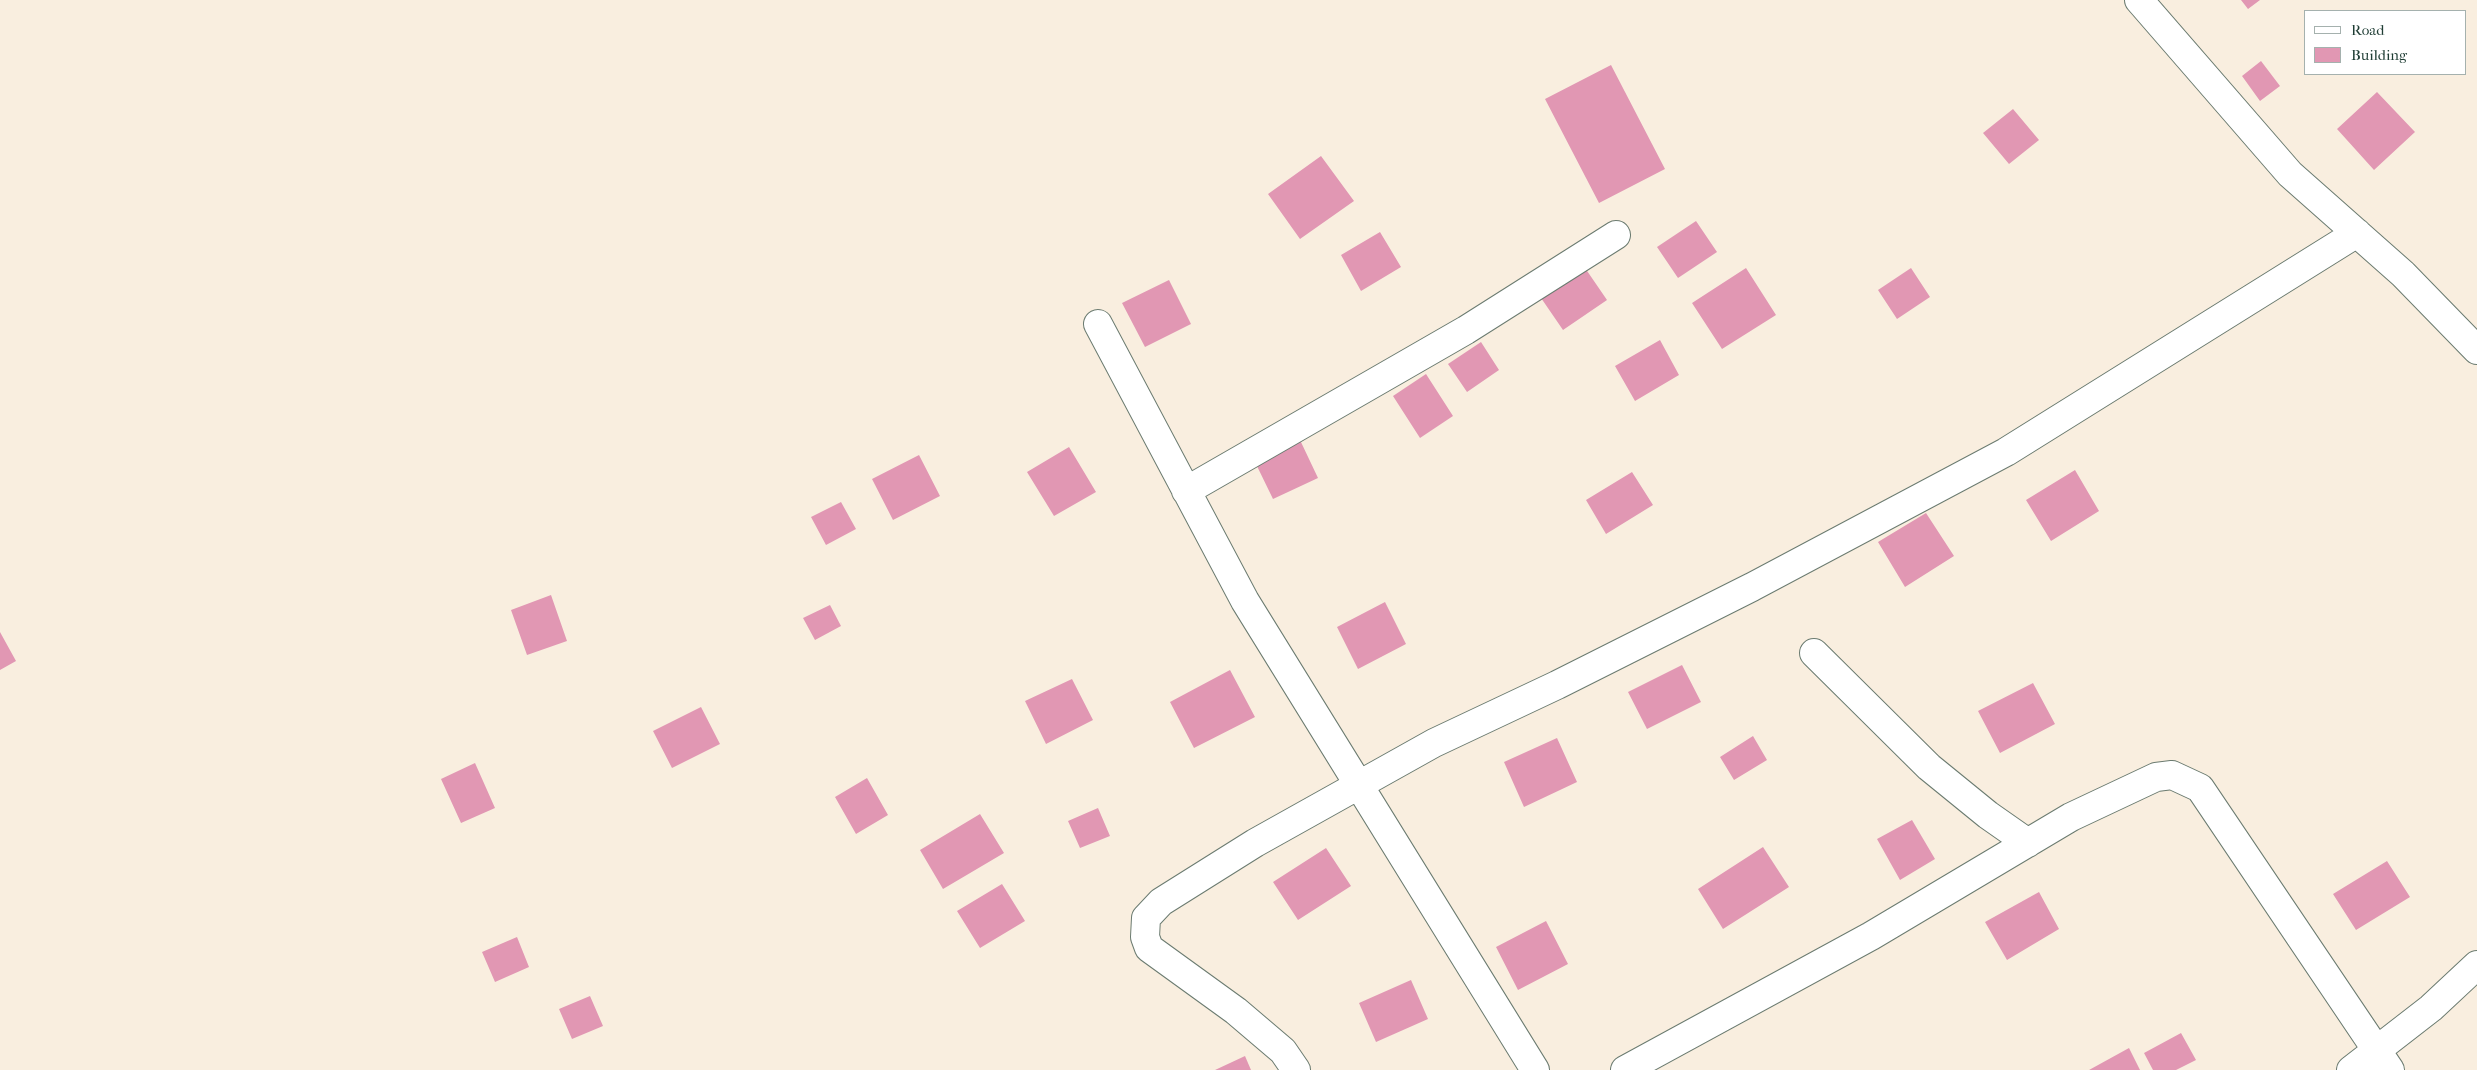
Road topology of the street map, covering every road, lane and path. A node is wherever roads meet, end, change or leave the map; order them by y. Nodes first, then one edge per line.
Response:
1 (2139, 0) edge
2 (2358, 234) junction
3 (1616, 235) dead end
4 (1098, 324) dead end
5 (2477, 350) edge
6 (1186, 491) junction
7 (1814, 653) dead end
8 (1358, 784) junction
9 (2028, 843) junction
10 (2477, 965) edge
11 (2383, 1060) edge
12 (1296, 1070) edge
13 (1535, 1070) edge
14 (1624, 1070) edge
15 (2350, 1070) edge

1 - 2 street
2 - 5 street
2 - 8 street
3 - 6 street
4 - 6 street
6 - 8 street
7 - 9 street
8 - 12 street
8 - 13 street
9 - 11 street
9 - 14 street
10 - 11 street
11 - 15 street

